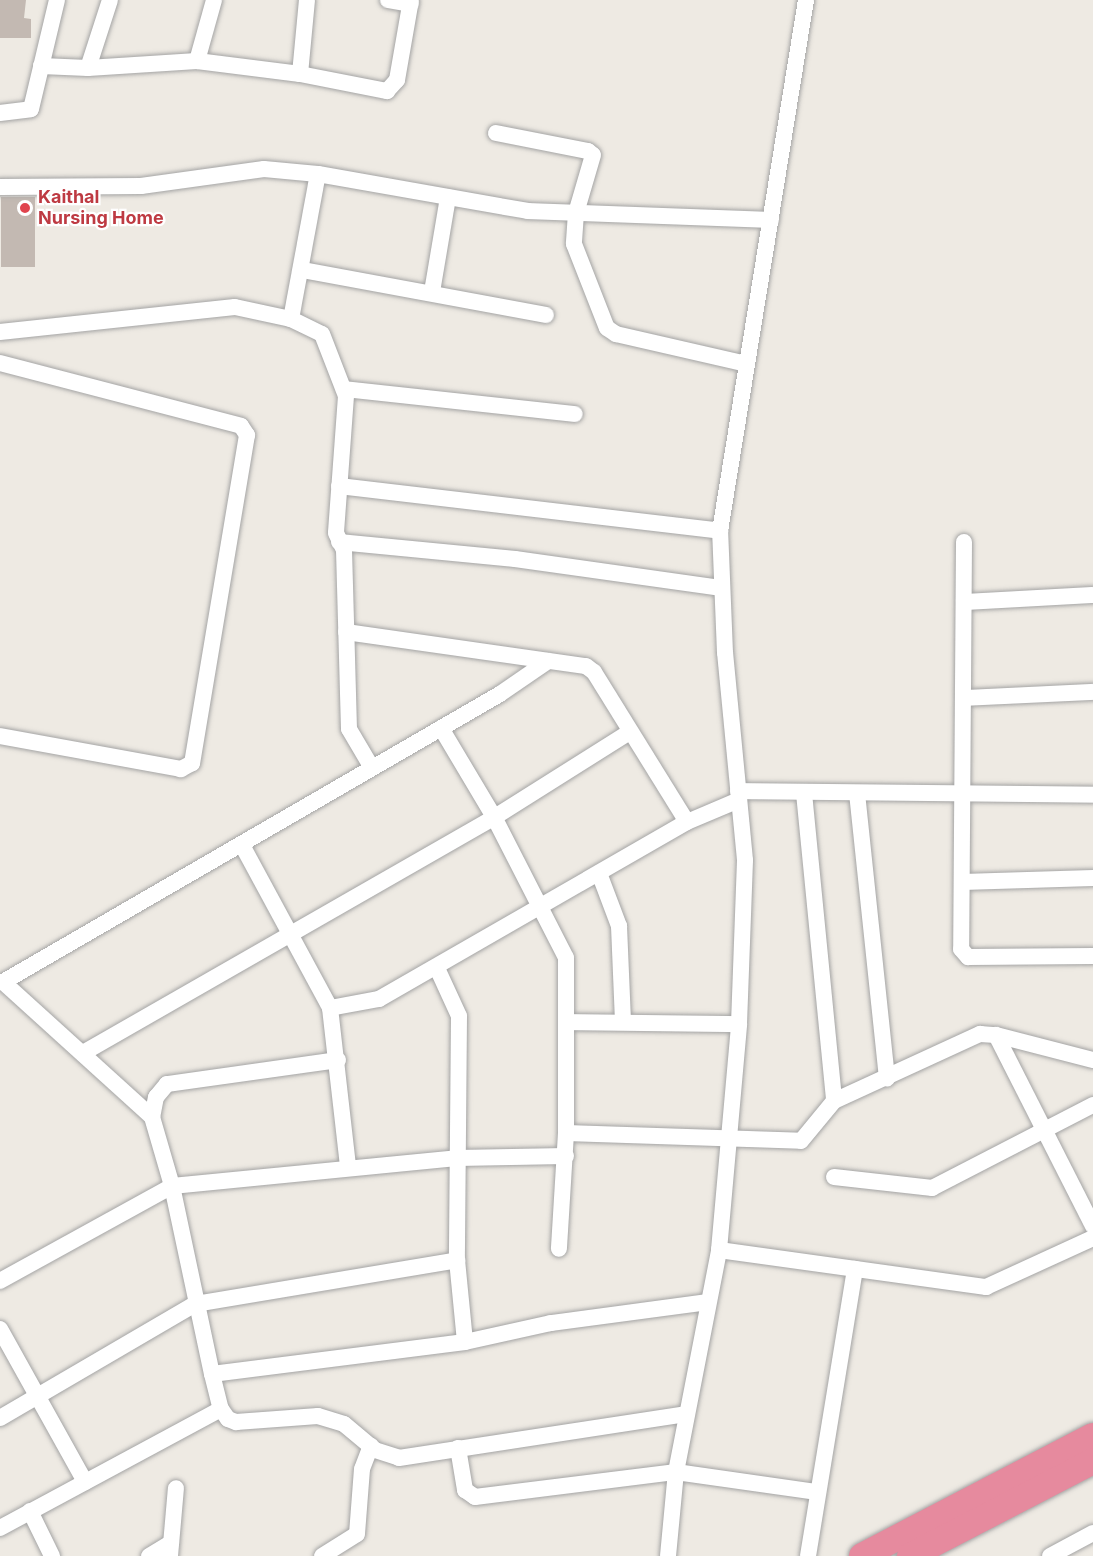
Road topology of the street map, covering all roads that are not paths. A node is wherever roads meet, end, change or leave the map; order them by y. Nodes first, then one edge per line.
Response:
1 (57, 0) edge
2 (110, 0) edge
3 (214, 0) edge
4 (307, 0) edge
5 (388, 0) edge
6 (806, 0) edge
7 (411, 2) edge
8 (197, 61) junction
9 (41, 66) junction
10 (88, 68) junction
11 (300, 74) junction
12 (0, 114) edge
13 (496, 133) dead end
14 (318, 174) junction
15 (0, 187) edge
16 (448, 197) junction
17 (576, 213) junction
18 (771, 220) junction
19 (303, 270) junction
20 (432, 292) junction
21 (546, 315) dead end
22 (291, 319) junction
23 (0, 332) edge
24 (0, 363) edge
25 (747, 364) junction
26 (344, 389) junction
27 (574, 414) dead end
28 (339, 486) junction
29 (720, 531) junction
30 (339, 542) junction
31 (964, 542) dead end
32 (723, 588) junction
33 (1093, 595) edge
34 (964, 602) junction
35 (346, 632) junction
36 (548, 661) junction
37 (1093, 692) edge
38 (964, 698) junction
39 (441, 728) junction
40 (630, 732) junction
41 (0, 735) edge
42 (372, 768) junction
43 (804, 793) junction
44 (858, 793) junction
45 (962, 794) junction
46 (1093, 795) edge
47 (738, 796) junction
48 (494, 817) junction
49 (687, 822) junction
50 (242, 844) junction
51 (599, 873) junction
52 (1093, 878) edge
53 (962, 882) junction
54 (541, 907) junction
55 (292, 932) junction
56 (1093, 956) edge
57 (437, 968) junction
58 (330, 1008) junction
59 (623, 1021) junction
60 (568, 1022) junction
61 (739, 1024) junction
62 (996, 1035) junction
63 (83, 1053) junction
64 (338, 1060) junction
65 (1093, 1060) edge
66 (887, 1078) junction
67 (834, 1101) junction
68 (1093, 1105) edge
69 (152, 1118) junction
70 (1047, 1130) junction
71 (566, 1133) junction
72 (727, 1141) junction
73 (566, 1156) junction
74 (457, 1158) junction
75 (348, 1167) junction
76 (834, 1177) dead end
77 (172, 1186) junction
78 (1093, 1226) edge
79 (1093, 1238) edge
80 (559, 1249) dead end
81 (719, 1250) junction
82 (457, 1260) junction
83 (855, 1269) junction
84 (0, 1281) edge
85 (708, 1302) junction
86 (195, 1304) junction
87 (0, 1329) edge
88 (465, 1342) junction
89 (212, 1374) junction
90 (39, 1396) junction
91 (221, 1409) junction
92 (686, 1414) junction
93 (0, 1418) edge
94 (1093, 1436) edge
95 (370, 1446) junction
96 (458, 1448) junction
97 (1093, 1461) edge
98 (676, 1472) junction
99 (85, 1482) junction
100 (176, 1488) dead end
101 (816, 1492) junction
102 (30, 1511) junction
103 (0, 1526) edge
104 (1093, 1533) edge
105 (170, 1550) edge
106 (52, 1556) edge
107 (148, 1556) edge
108 (322, 1556) edge
109 (668, 1556) edge
110 (808, 1556) edge
111 (862, 1556) edge
112 (910, 1556) edge
113 (1050, 1556) edge

1 - 9 street
2 - 10 street
3 - 8 street
4 - 11 street
5 - 7 street
6 - 18 street
7 - 11 street
8 - 10 street
8 - 11 street
9 - 10 street
9 - 12 street
13 - 17 street
14 - 15 street
14 - 16 street
14 - 19 street
16 - 17 street
16 - 20 street
17 - 18 street
17 - 25 street
18 - 25 street
19 - 20 street
19 - 22 street
20 - 21 street
22 - 23 street
22 - 26 street
24 - 41 street
25 - 29 street
26 - 27 street
26 - 28 street
28 - 29 street
28 - 30 street
29 - 32 street
30 - 32 street
30 - 35 street
31 - 34 street
32 - 47 street
33 - 34 street
34 - 38 street
35 - 36 street
35 - 42 street
36 - 39 street
36 - 40 street
37 - 38 street
38 - 45 street
39 - 42 street
39 - 48 street
40 - 48 street
40 - 49 street
42 - 50 street
43 - 44 street
43 - 47 street
43 - 67 street
44 - 45 street
44 - 66 street
45 - 46 street
45 - 53 street
47 - 49 street
47 - 61 street
48 - 54 street
48 - 55 street
49 - 51 street
50 - 55 street
50 - 63 street
51 - 54 street
51 - 59 street
52 - 53 street
53 - 56 street
54 - 57 street
54 - 60 street
55 - 58 street
55 - 63 street
57 - 58 street
57 - 74 street
58 - 64 street
59 - 60 street
59 - 61 street
60 - 71 street
61 - 72 street
62 - 65 street
62 - 66 street
62 - 70 street
63 - 69 street
64 - 69 street
64 - 75 street
66 - 67 street
67 - 72 street
68 - 70 street
69 - 77 street
70 - 76 street
70 - 78 street
71 - 72 street
71 - 73 street
72 - 81 street
73 - 74 street
73 - 80 street
74 - 75 street
74 - 82 street
75 - 77 street
77 - 84 street
77 - 86 street
79 - 83 street
81 - 83 street
81 - 85 street
82 - 86 street
82 - 88 street
83 - 101 street
85 - 88 street
85 - 92 street
86 - 89 street
86 - 90 street
87 - 90 street
88 - 89 street
89 - 91 street
90 - 93 street
90 - 99 street
91 - 95 street
91 - 99 street
92 - 96 street
92 - 98 street
94 - 111 highway
95 - 96 street
95 - 108 street
96 - 98 street
97 - 112 highway
98 - 101 street
98 - 109 street
99 - 102 street
100 - 105 street
101 - 110 street
102 - 103 street
102 - 106 street
104 - 113 street
105 - 107 street

